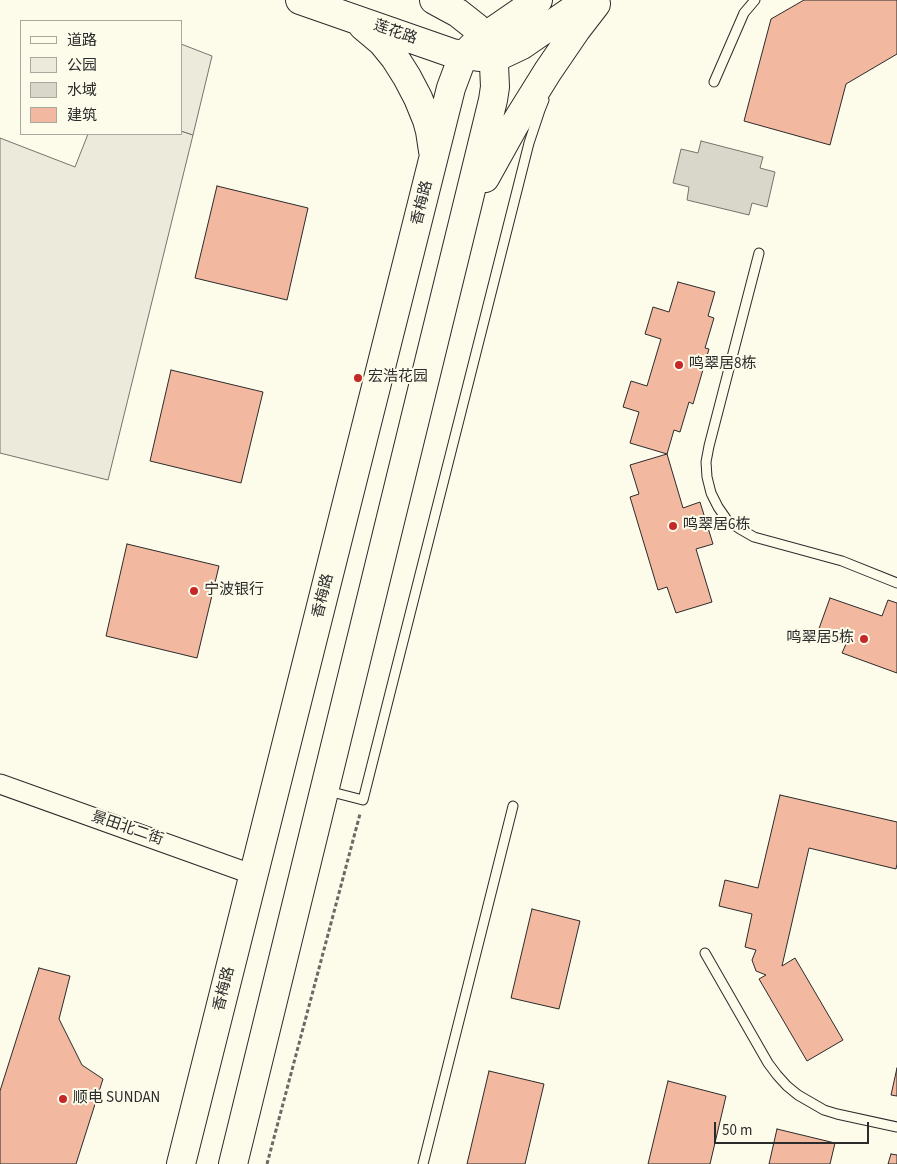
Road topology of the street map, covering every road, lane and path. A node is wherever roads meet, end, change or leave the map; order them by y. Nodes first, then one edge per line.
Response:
1 (300, 0) edge
2 (434, 0) edge
3 (457, 0) edge
4 (538, 0) edge
5 (587, 0) edge
6 (600, 0) edge
7 (755, 0) edge
8 (342, 15) junction
9 (488, 47) junction
10 (465, 56) junction
11 (554, 79) dead end
12 (714, 82) dead end
13 (547, 94) dead end
14 (433, 163) junction
15 (462, 228) junction
16 (759, 253) dead end
17 (897, 583) edge
18 (0, 784) edge
19 (325, 790) junction
20 (363, 800) junction
21 (512, 806) dead end
22 (254, 875) junction
23 (705, 953) dead end
24 (897, 1127) edge
25 (181, 1164) edge
26 (233, 1164) edge
27 (267, 1164) edge
28 (423, 1164) edge

1 - 8 main road, 莲花路
2 - 3 main road
2 - 9 main road
4 - 9 main road
5 - 9 main road
6 - 11 lane
6 - 15 main road
7 - 12 lane
8 - 10 main road, 莲花路
8 - 14 main road
9 - 10 main road, 莲花路
9 - 15 main road
10 - 14 main road, 香梅路
13 - 20 lane
14 - 22 main road, 香梅路
15 - 19 main road
16 - 17 lane
18 - 22 street, 景田北二街
19 - 20 lane
19 - 26 main road
20 - 27 path
21 - 28 lane
22 - 25 main road, 香梅路
23 - 24 lane

